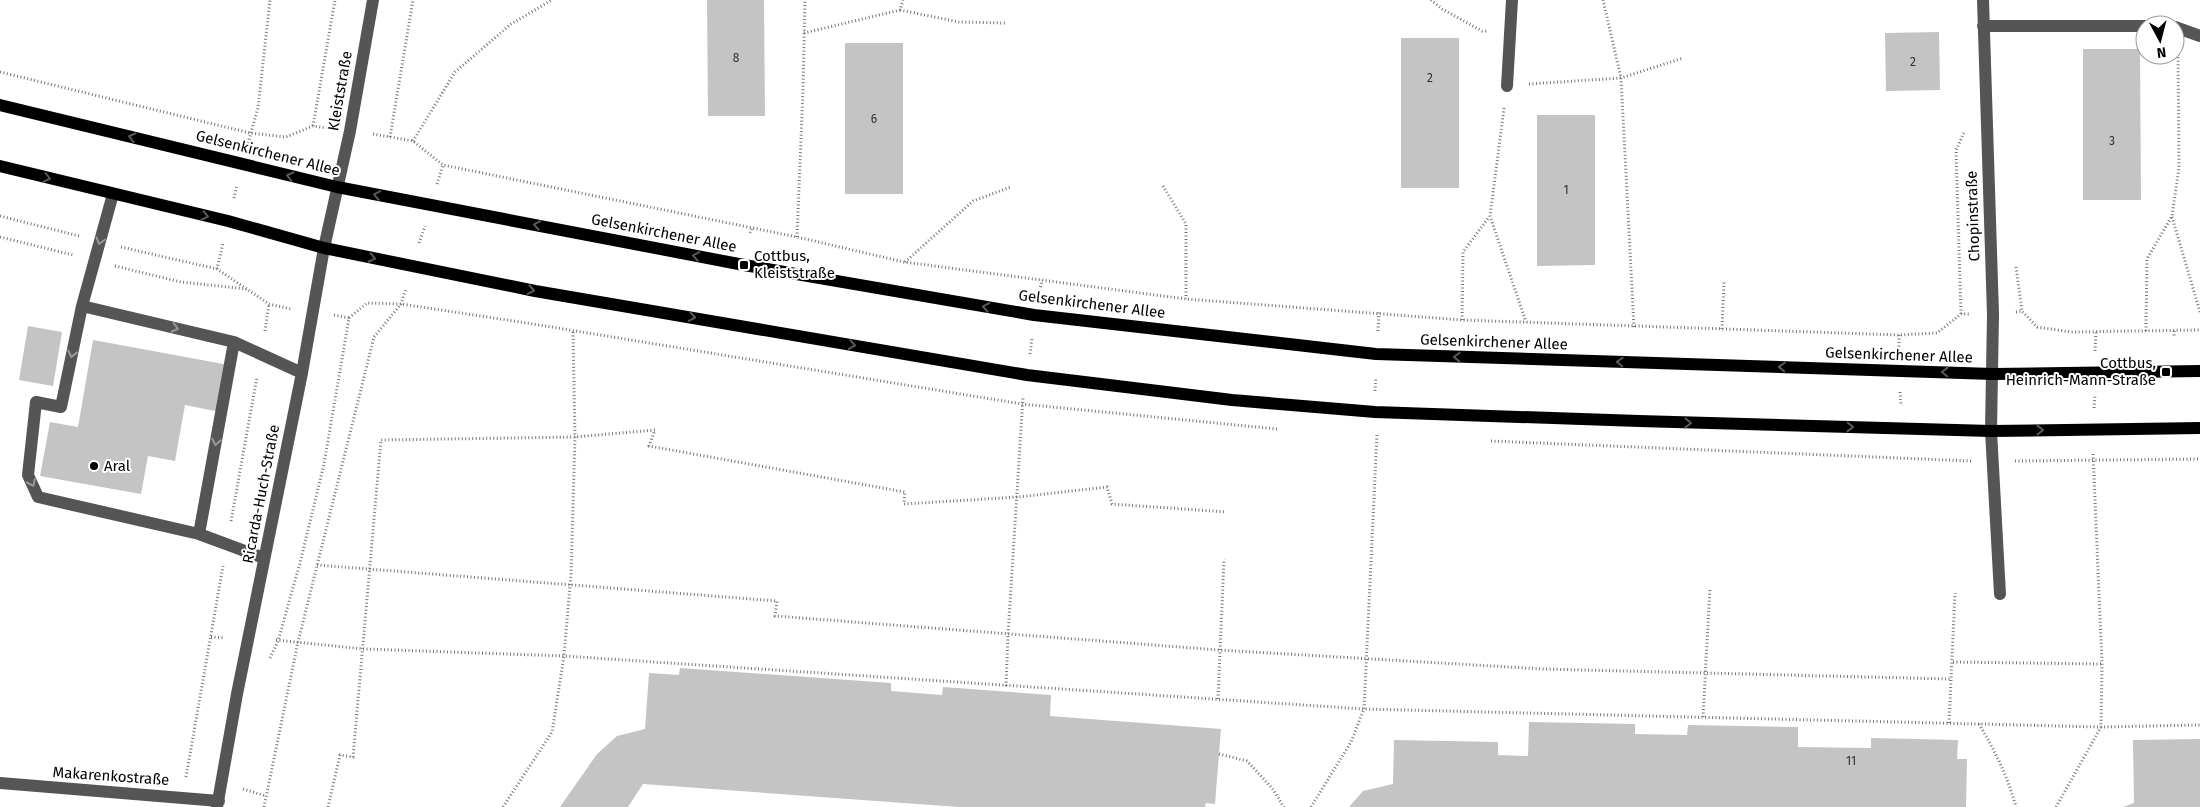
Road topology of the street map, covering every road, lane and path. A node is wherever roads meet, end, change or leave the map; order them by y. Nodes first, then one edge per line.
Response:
1 (270, 0) edge
2 (335, 0) edge
3 (373, 0) edge
4 (413, 0) edge
5 (552, 0) edge
6 (804, 0) edge
7 (902, 0) edge
8 (1431, 0) edge
9 (1512, 0) edge
10 (1603, 0) edge
11 (1983, 0) edge
12 (900, 10) junction
13 (1006, 23) dead end
14 (1983, 26) junction
15 (2135, 26) edge
16 (2185, 29) edge
17 (1510, 31) junction
18 (804, 33) junction
19 (2200, 36) edge
20 (1683, 58) dead end
21 (2178, 65) edge
22 (0, 72) edge
23 (1621, 78) junction
24 (1507, 86) junction
25 (0, 105) edge
26 (312, 126) junction
27 (1966, 128) dead end
28 (350, 132) junction
29 (250, 133) junction
30 (390, 137) junction
31 (413, 141) junction
32 (242, 164) junction
33 (443, 165) junction
34 (0, 166) edge
35 (1163, 186) dead end
36 (337, 187) junction
37 (1011, 187) dead end
38 (113, 194) junction
39 (431, 205) junction
40 (1490, 216) junction
41 (2172, 216) junction
42 (228, 222) junction
43 (752, 228) junction
44 (750, 234) dead end
45 (0, 237) edge
46 (797, 237) junction
47 (324, 248) junction
48 (94, 260) junction
49 (904, 262) junction
50 (412, 266) junction
51 (1042, 280) junction
52 (1724, 281) dead end
53 (247, 289) junction
54 (1186, 299) junction
55 (82, 306) junction
56 (275, 306) dead end
57 (1379, 312) junction
58 (2200, 312) edge
59 (1961, 314) junction
60 (1993, 314) junction
61 (1034, 315) junction
62 (349, 318) dead end
63 (1462, 320) junction
64 (1526, 322) junction
65 (1634, 327) junction
66 (1722, 329) junction
67 (2174, 330) junction
68 (2200, 330) edge
69 (573, 331) dead end
70 (2146, 331) junction
71 (1898, 335) junction
72 (2174, 338) dead end
73 (234, 342) junction
74 (1376, 354) junction
75 (1900, 371) junction
76 (2200, 371) edge
77 (302, 373) junction
78 (1994, 374) junction
79 (1027, 375) junction
80 (1375, 412) junction
81 (1901, 428) junction
82 (2200, 428) edge
83 (1991, 431) junction
84 (575, 437) junction
85 (2200, 459) edge
86 (2093, 460) junction
87 (1992, 461) junction
88 (1018, 496) junction
89 (1226, 512) dead end
90 (199, 534) junction
91 (264, 558) junction
92 (1224, 559) dead end
93 (318, 565) junction
94 (370, 569) junction
95 (570, 584) junction
96 (1710, 588) dead end
97 (1955, 593) dead end
98 (2000, 594) dead end
99 (1008, 635) junction
100 (211, 637) dead end
101 (248, 639) junction
102 (278, 640) junction
103 (298, 642) junction
104 (364, 649) junction
105 (1219, 650) junction
106 (564, 656) junction
107 (1367, 660) junction
108 (1953, 662) junction
109 (2102, 664) junction
110 (267, 665) dead end
111 (1706, 674) junction
112 (1950, 679) junction
113 (1006, 686) junction
114 (1218, 699) junction
115 (1364, 709) junction
116 (1703, 717) junction
117 (1949, 723) junction
118 (1978, 724) junction
119 (2200, 725) edge
120 (2101, 727) junction
121 (1219, 754) dead end
122 (0, 783) edge
123 (218, 804) edge
124 (264, 807) edge
125 (328, 807) edge
126 (503, 807) edge
127 (1284, 807) edge
128 (1311, 807) edge
129 (2016, 807) edge
130 (2056, 807) edge

1 - 29 path
2 - 26 path
3 - 28 street, Kleiststraße
4 - 30 path
5 - 31 path
6 - 18 path
7 - 12 path
8 - 17 path
9 - 17 street
10 - 23 path
11 - 14 street, Chopinstraße
12 - 13 path
12 - 18 path
14 - 15 street
14 - 60 street, Chopinstraße
16 - 19 street
17 - 24 street
18 - 46 path
20 - 23 path
21 - 41 path
22 - 29 path
23 - 24 path
23 - 65 path
24 - 40 path
32 -> 25 main road, Gelsenkirchener Allee
26 - 28 path
26 - 29 path
27 - 59 path
28 - 30 path
28 - 36 street, Kleiststraße
29 - 32 path
30 - 31 path
31 - 33 path
36 -> 32 main road, Gelsenkirchener Allee
32 - 42 path
33 - 39 path
33 - 43 path
34 -> 38 main road
35 - 54 path
39 -> 36 main road, Gelsenkirchener Allee
36 - 47 street, Ricarda-Huch-Straße
37 - 49 path
38 -> 42 main road
38 -> 48 street
39 - 50 path
61 -> 39 main road, Gelsenkirchener Allee
40 - 63 path
40 - 64 path
41 - 58 path
41 - 70 path
42 - 47 main road
42 - 53 path
43 - 44 path
43 - 46 path
45 - 48 path
46 - 49 path
47 -> 50 main road
47 - 77 street, Ricarda-Huch-Straße
48 - 53 path
48 - 55 street
49 - 51 path
50 -> 79 main road
50 - 93 path
51 - 54 path
51 - 61 path
52 - 66 path
53 - 56 path
54 - 57 path
55 -> 73 street
55 -> 90 street
57 - 63 path
57 - 74 path
59 - 60 path
59 - 71 path
60 - 70 path
60 - 78 street, Chopinstraße
61 - 74 main road, Gelsenkirchener Allee
61 - 79 path
62 - 102 path
63 - 64 path
64 - 65 path
65 - 66 path
66 - 71 path
67 - 68 path
67 - 70 path
67 - 72 path
69 - 84 path
71 - 75 path
73 - 77 street
73 -> 90 street
75 -> 74 main road, Gelsenkirchener Allee
74 - 80 path
78 -> 75 main road, Gelsenkirchener Allee
75 - 81 path
76 - 78 main road, Gelsenkirchener Allee
77 - 91 street, Ricarda-Huch-Straße
78 - 83 street, Chopinstraße
79 - 80 main road
79 - 88 path
80 -> 81 main road
80 - 107 path
81 - 83 main road
81 - 87 path
83 -> 82 main road
83 - 87 street, Chopinstraße
84 - 88 path
84 - 94 path
84 - 95 path
85 - 86 path
86 - 87 path
86 - 109 path
87 - 98 street, Chopinstraße
88 - 89 path
88 - 99 path
90 - 91 street
91 - 101 street, Ricarda-Huch-Straße
92 - 105 path
93 - 94 path
93 - 103 path
94 - 95 path
94 - 104 path
95 - 99 path
95 - 106 path
96 - 111 path
97 - 108 path
99 - 105 path
99 - 113 path
100 - 101 path
101 - 102 path
101 - 123 street, Ricarda-Huch-Straße
102 - 103 path
102 - 110 path
103 - 104 path
103 - 124 path
104 - 106 path
104 - 125 path
105 - 107 path
105 - 114 path
106 - 113 path
106 - 126 path
107 - 111 path
107 - 115 path
108 - 109 path
108 - 112 path
109 - 120 path
111 - 112 path
111 - 116 path
112 - 117 path
113 - 114 path
114 - 115 path
115 - 116 path
115 - 128 path
116 - 117 path
117 - 118 path
118 - 120 path
118 - 129 path
119 - 120 path
120 - 130 path
121 - 127 path
122 - 123 street, Makarenkostraße

